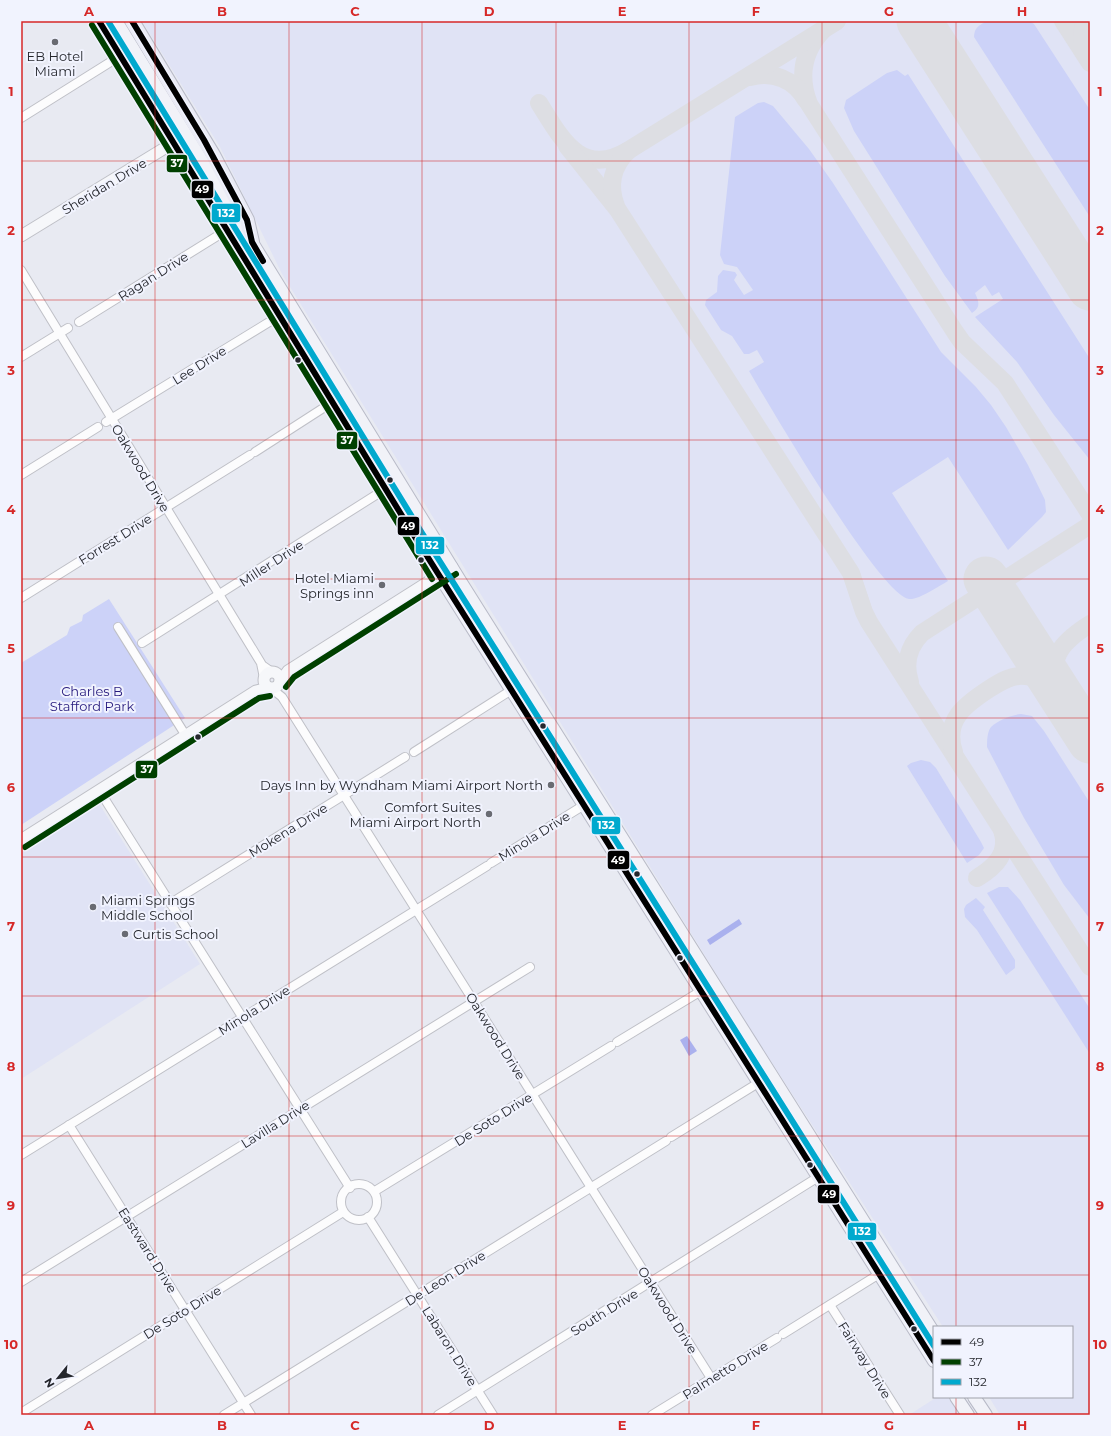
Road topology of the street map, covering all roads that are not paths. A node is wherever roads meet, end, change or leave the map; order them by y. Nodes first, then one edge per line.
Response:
1 (99, 21) edge
2 (116, 21) edge
3 (132, 21) edge
4 (120, 56) junction
5 (141, 61) junction
6 (21, 118) edge
7 (186, 136) junction
8 (174, 143) junction
9 (227, 230) junction
10 (21, 236) edge
11 (253, 244) junction
12 (21, 270) edge
13 (292, 308) junction
14 (280, 315) junction
15 (79, 322) dead end
16 (68, 328) dead end
17 (60, 333) junction
18 (21, 356) edge
19 (345, 394) junction
20 (333, 402) junction
21 (109, 421) junction
22 (98, 427) dead end
23 (21, 475) edge
24 (398, 482) junction
25 (386, 489) junction
26 (166, 508) junction
27 (452, 567) junction
28 (439, 575) junction
29 (220, 596) junction
30 (21, 598) edge
31 (118, 627) dead end
32 (142, 643) dead end
33 (273, 682) junction
34 (524, 682) junction
35 (512, 690) junction
36 (186, 736) junction
37 (414, 752) dead end
38 (405, 757) dead end
39 (99, 790) junction
40 (344, 795) junction
41 (597, 797) junction
42 (584, 805) junction
43 (21, 840) edge
44 (171, 903) junction
45 (417, 909) junction
46 (667, 909) junction
47 (654, 917) junction
48 (530, 967) dead end
49 (701, 991) junction
50 (474, 1001) junction
51 (734, 1016) junction
52 (242, 1017) junction
53 (771, 1075) junction
54 (759, 1082) junction
55 (533, 1094) junction
56 (300, 1109) junction
57 (69, 1125) junction
58 (21, 1155) edge
59 (831, 1169) junction
60 (819, 1177) junction
61 (591, 1187) junction
62 (350, 1188) junction
63 (375, 1191) junction
64 (343, 1212) junction
65 (127, 1217) junction
66 (368, 1217) junction
67 (892, 1266) junction
68 (879, 1274) junction
69 (21, 1282) edge
70 (651, 1283) junction
71 (418, 1295) junction
72 (830, 1305) junction
73 (186, 1310) junction
74 (933, 1331) edge
75 (933, 1359) edge
76 (711, 1378) junction
77 (478, 1390) junction
78 (957, 1398) edge
79 (975, 1398) edge
80 (244, 1403) junction
81 (21, 1413) edge
82 (898, 1414) edge
83 (224, 1415) edge
84 (251, 1415) edge
85 (438, 1415) edge
86 (493, 1415) edge
87 (652, 1415) edge
88 (968, 1415) edge
89 (986, 1415) edge

1 - 4 main road
2 - 5 main road
3 - 11 highway
4 - 5 main road
4 - 6 street
4 - 8 main road
5 - 7 main road
7 - 8 street, Sheridan Drive
7 - 11 main road
8 - 9 main road
8 - 10 street, Sheridan Drive
9 - 11 main road
9 - 14 main road
9 - 15 street, Ragan Drive
11 - 13 main road
12 - 17 street, Oakwood Drive
13 - 14 street, Lee Drive
13 - 19 main road
14 - 20 main road
14 - 21 street, Lee Drive
16 - 17 street
17 - 18 street
17 - 21 street, Oakwood Drive
19 - 20 street, Forrest Drive
19 - 24 main road
20 - 25 main road
20 - 26 street, Forrest Drive
21 - 26 street, Oakwood Drive
22 - 23 street
24 - 25 street, Miller Drive
24 - 27 main road
25 - 28 main road
25 - 29 street, Miller Drive
26 - 29 street, Oakwood Drive
26 - 30 street, Forrest Drive
27 - 28 street
27 - 34 main road
28 - 33 street
28 - 35 main road
29 - 32 street, Miller Drive
29 - 33 street, Oakwood Drive
31 - 36 street
33 - 36 street
33 - 40 street, Oakwood Drive
34 - 35 street
34 - 41 main road
35 - 37 street
35 - 42 main road
36 - 39 street
38 - 40 street, Mokena Drive
39 - 43 street
39 - 44 street
40 - 44 street, Mokena Drive
40 - 45 street, Oakwood Drive
41 - 42 street, Minola Drive
41 - 46 main road
42 - 45 street, Minola Drive
42 - 47 main road
44 - 52 street
45 - 50 street, Oakwood Drive
45 - 52 street, Minola Drive
46 - 47 main road
46 - 51 main road
47 - 49 main road
48 - 50 street, Lavilla Drive
49 - 51 main road
49 - 54 main road
49 - 55 street, De Soto Drive
50 - 55 street, Oakwood Drive
50 - 56 street, Lavilla Drive
51 - 53 main road
52 - 56 street
52 - 57 street, Minola Drive
53 - 54 street, De Leon Drive
53 - 59 main road
54 - 60 main road
54 - 61 street, De Leon Drive
55 - 61 street, Oakwood Drive
55 - 63 street, De Soto Drive
56 - 62 street
56 - 65 street, Lavilla Drive
57 - 58 street, Minola Drive
57 - 65 street, Eastward Drive
59 - 60 street, South Drive
59 - 67 main road
60 - 68 main road
60 - 70 street, South Drive
61 - 70 street, Oakwood Drive
61 - 71 street, De Leon Drive
62 - 63 street
62 - 64 street
63 - 66 street
64 - 66 street
64 - 73 street, De Soto Drive
65 - 69 street, Lavilla Drive
65 - 73 street, Eastward Drive
66 - 71 street, Labaron Drive
67 - 68 street, Palmetto Drive
67 - 74 main road
68 - 72 street, Palmetto Drive
68 - 75 main road
70 - 76 street, Oakwood Drive
70 - 77 street, South Drive
71 - 77 street, Labaron Drive
71 - 80 street, De Leon Drive
72 - 76 street, Palmetto Drive
72 - 82 street, Fairway Drive
73 - 80 street, Eastward Drive
73 - 81 street, De Soto Drive
76 - 87 street, Palmetto Drive
77 - 85 street, South Drive
77 - 86 street, Labaron Drive
78 - 88 main road
79 - 89 main road
80 - 83 street, De Leon Drive
80 - 84 street, Eastward Drive

